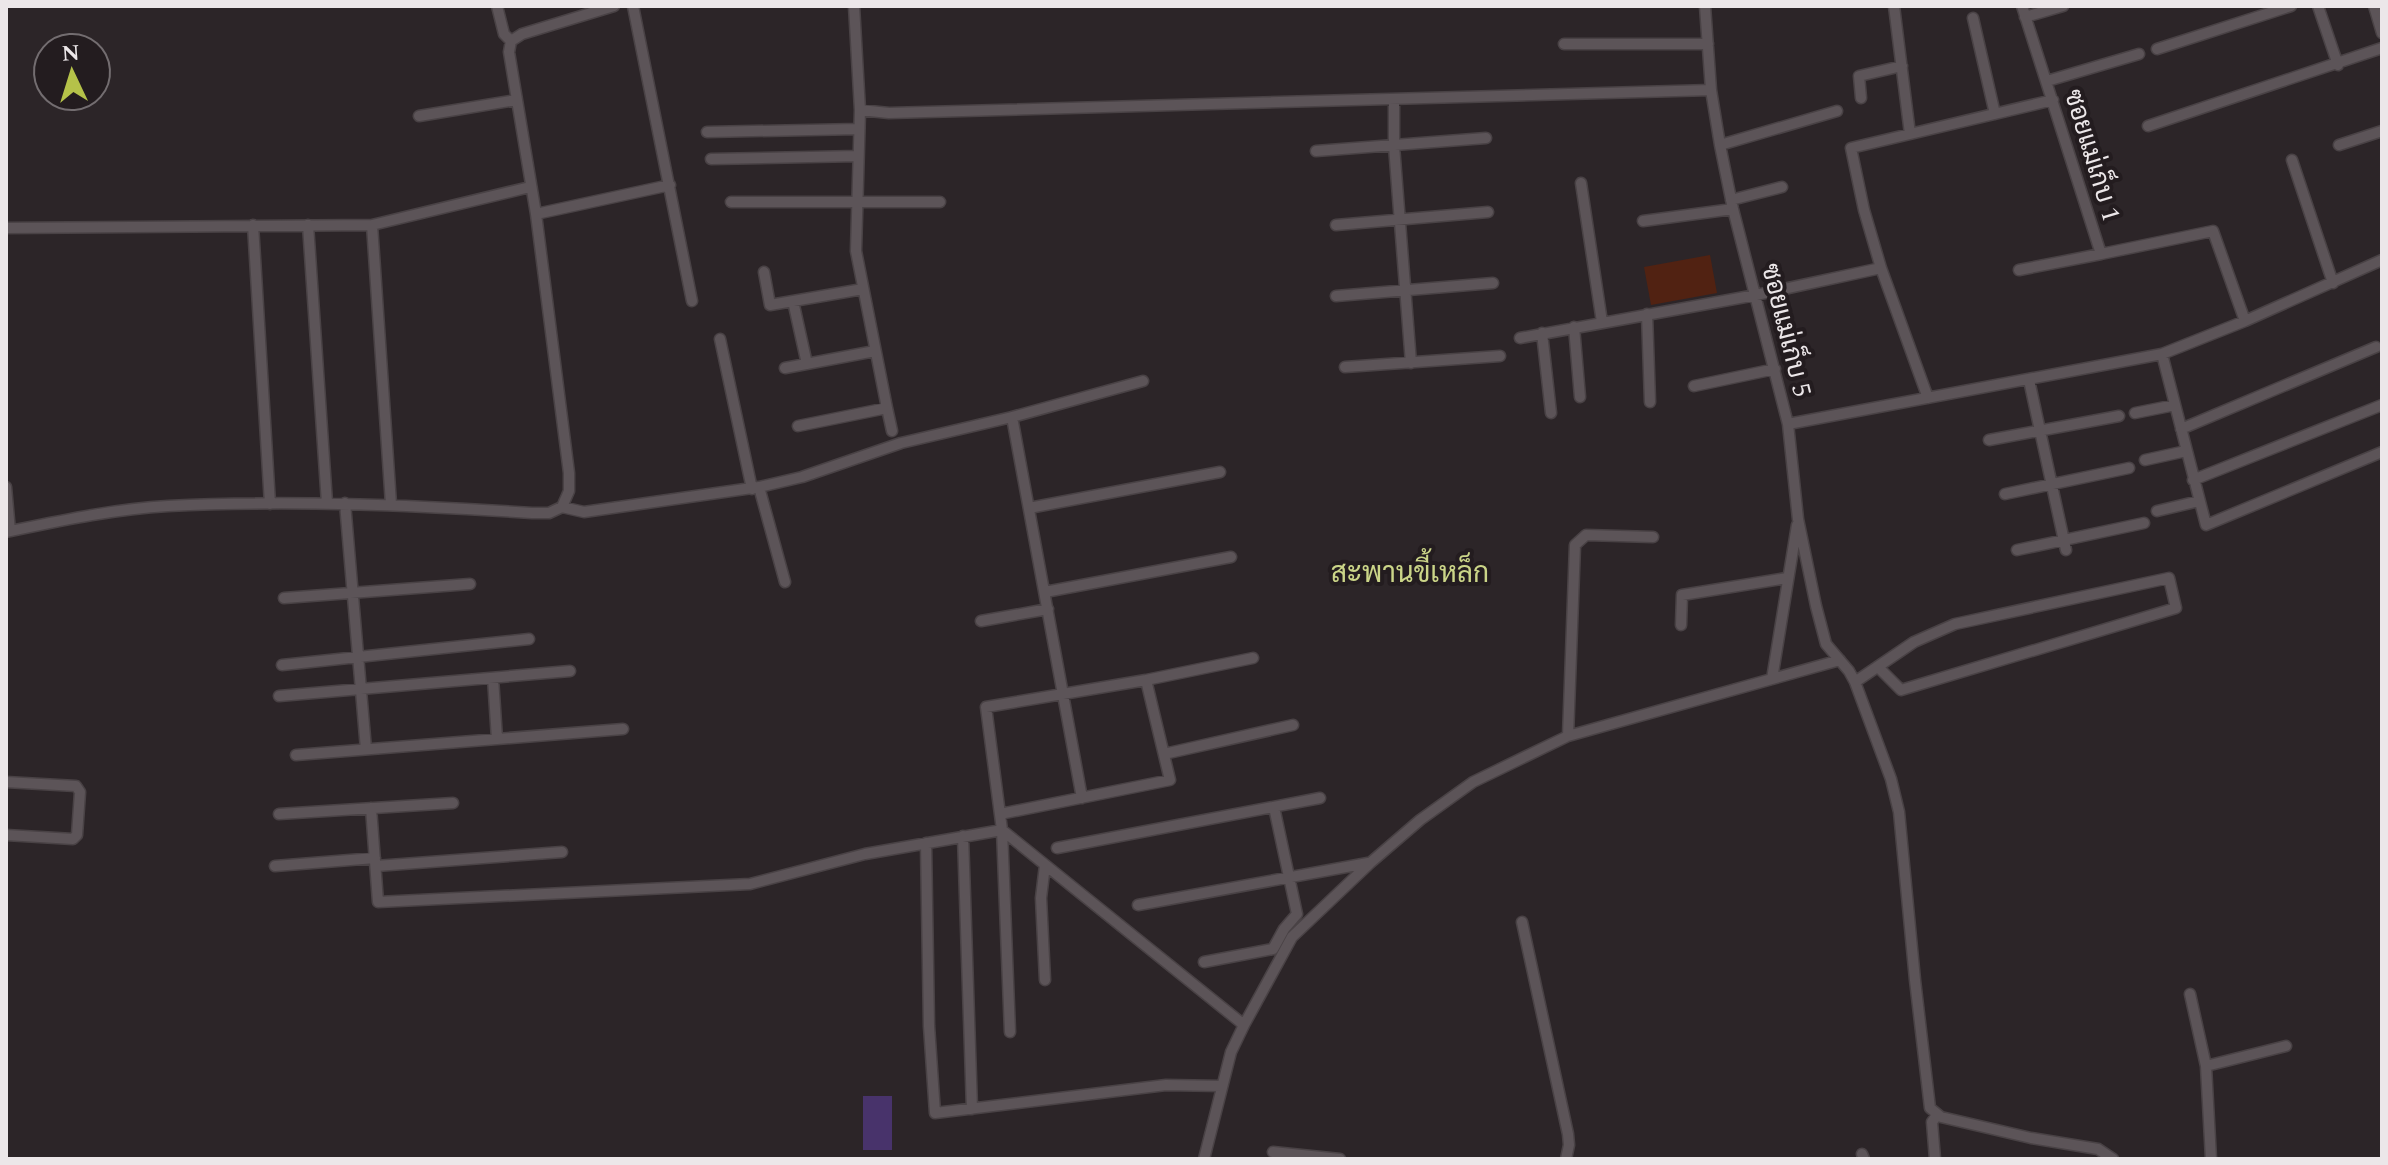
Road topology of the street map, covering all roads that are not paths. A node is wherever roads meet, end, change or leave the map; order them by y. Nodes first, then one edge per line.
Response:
1 (497, 6) edge
2 (614, 6) edge
3 (633, 6) edge
4 (854, 6) edge
5 (1705, 6) edge
6 (1894, 6) edge
7 (2063, 6) edge
8 (2291, 6) edge
9 (2318, 6) edge
10 (2374, 6) edge
11 (2023, 11) edge
12 (570, 12) edge
13 (1973, 18) dead end
14 (2382, 33) edge
15 (511, 41) junction
16 (1564, 44) dead end
17 (1708, 44) junction
18 (2382, 48) edge
19 (2157, 49) dead end
20 (2139, 54) dead end
21 (2338, 65) junction
22 (1902, 66) junction
23 (2047, 81) junction
24 (1711, 90) junction
25 (1861, 98) dead end
26 (516, 100) junction
27 (1394, 100) junction
28 (2053, 100) junction
29 (860, 110) junction
30 (1837, 111) dead end
31 (1995, 114) junction
32 (419, 116) dead end
33 (2148, 126) dead end
34 (858, 129) junction
35 (2382, 131) edge
36 (707, 132) dead end
37 (1910, 134) junction
38 (1486, 138) dead end
39 (1720, 145) junction
40 (2339, 145) dead end
41 (1394, 146) junction
42 (1316, 151) dead end
43 (858, 156) junction
44 (711, 159) dead end
45 (2292, 160) dead end
46 (1581, 183) dead end
47 (670, 185) junction
48 (530, 187) junction
49 (1782, 187) dead end
50 (731, 202) dead end
51 (857, 202) junction
52 (940, 202) dead end
53 (1732, 204) junction
54 (1488, 212) dead end
55 (536, 214) junction
56 (1400, 220) junction
57 (1643, 221) dead end
58 (253, 225) junction
59 (308, 225) junction
60 (372, 225) junction
61 (1336, 225) dead end
62 (6, 228) edge
63 (2101, 254) junction
64 (2380, 261) edge
65 (1881, 268) junction
66 (2019, 270) dead end
67 (764, 272) dead end
68 (2382, 274) edge
69 (1493, 283) dead end
70 (2333, 283) junction
71 (863, 289) junction
72 (1405, 291) junction
73 (1756, 295) junction
74 (1336, 296) dead end
75 (692, 301) dead end
76 (793, 301) junction
77 (1647, 314) junction
78 (2245, 321) junction
79 (1602, 322) junction
80 (1574, 327) junction
81 (1542, 333) junction
82 (1520, 338) dead end
83 (720, 339) dead end
84 (2376, 347) dead end
85 (875, 351) junction
86 (2162, 354) junction
87 (1500, 356) dead end
88 (1411, 363) junction
89 (807, 364) junction
90 (1345, 367) dead end
91 (785, 368) dead end
92 (1775, 369) junction
93 (2029, 380) junction
94 (1143, 381) dead end
95 (1694, 386) dead end
96 (1580, 397) dead end
97 (1928, 398) junction
98 (1650, 402) dead end
99 (2175, 405) junction
100 (2382, 405) edge
101 (887, 408) junction
102 (1551, 413) dead end
103 (2135, 413) dead end
104 (2119, 416) dead end
105 (1012, 417) junction
106 (1788, 424) junction
107 (798, 426) dead end
108 (2181, 429) junction
109 (892, 431) dead end
110 (2040, 431) junction
111 (1989, 440) dead end
112 (2186, 451) junction
113 (2382, 452) edge
114 (2145, 460) dead end
115 (2129, 468) dead end
116 (1220, 472) dead end
117 (2193, 480) junction
118 (2052, 485) junction
119 (6, 487) edge
120 (755, 488) junction
121 (2005, 494) dead end
122 (2199, 501) junction
123 (327, 503) junction
124 (345, 503) junction
125 (270, 504) junction
126 (391, 504) junction
127 (562, 507) junction
128 (1029, 508) junction
129 (2157, 511) dead end
130 (1798, 519) junction
131 (2144, 523) dead end
132 (8, 532) edge
133 (1653, 537) dead end
134 (2065, 545) junction
135 (2017, 550) dead end
136 (1231, 557) dead end
137 (1787, 578) junction
138 (785, 582) dead end
139 (470, 584) dead end
140 (1045, 592) junction
141 (353, 593) junction
142 (284, 598) dead end
143 (1048, 609) junction
144 (981, 621) dead end
145 (1681, 625) dead end
146 (529, 639) dead end
147 (358, 657) junction
148 (1253, 658) dead end
149 (1840, 660) junction
150 (282, 665) dead end
151 (1878, 667) junction
152 (570, 671) dead end
153 (493, 678) junction
154 (1772, 679) junction
155 (1146, 680) junction
156 (1855, 682) junction
157 (361, 689) junction
158 (1064, 695) junction
159 (279, 696) dead end
160 (1293, 725) dead end
161 (623, 729) dead end
162 (1568, 736) junction
163 (497, 739) junction
164 (366, 749) junction
165 (1164, 754) junction
166 (296, 755) dead end
167 (6, 782) edge
168 (1082, 798) junction
169 (1320, 798) dead end
170 (453, 803) dead end
171 (1274, 807) junction
172 (371, 808) junction
173 (279, 814) dead end
174 (1000, 814) junction
175 (1002, 830) junction
176 (6, 835) edge
177 (963, 836) junction
178 (926, 843) junction
179 (1057, 848) dead end
180 (562, 852) dead end
181 (376, 862) junction
182 (1370, 863) junction
183 (1045, 865) junction
184 (275, 866) dead end
185 (1289, 876) junction
186 (1138, 905) dead end
187 (1522, 922) dead end
188 (1204, 962) dead end
189 (1045, 980) dead end
190 (2190, 994) dead end
191 (1244, 1025) junction
192 (1010, 1032) dead end
193 (2286, 1046) dead end
194 (2206, 1066) junction
195 (1222, 1086) junction
196 (972, 1109) junction
197 (1937, 1115) junction
198 (1273, 1152) dead end
199 (1204, 1159) edge
200 (1340, 1159) edge
201 (1566, 1159) edge
202 (1935, 1159) edge
203 (2113, 1159) edge
204 (2211, 1159) edge

1 - 15 street
2 - 12 street
3 - 47 street
4 - 29 street
5 - 17 street, ซอยแม่เก็บ 5
6 - 22 street
7 - 11 street
8 - 19 street
9 - 21 street
10 - 14 street
11 - 23 street, ซอยแม่เก็บ 1
12 - 15 street
13 - 31 street
15 - 26 street
16 - 17 street
17 - 24 street, ซอยแม่เก็บ 5
18 - 21 street
20 - 23 street
21 - 33 street
22 - 25 street
22 - 37 street
23 - 28 street, ซอยแม่เก็บ 1
24 - 27 street
24 - 39 street, ซอยแม่เก็บ 5
26 - 32 street
26 - 48 street
27 - 29 street
27 - 41 street
28 - 31 street
28 - 63 street, ซอยแม่เก็บ 1
29 - 34 street
30 - 39 street
31 - 37 street
34 - 36 street
34 - 43 street
35 - 40 street
37 - 65 street
38 - 41 street
39 - 53 street, ซอยแม่เก็บ 5
41 - 42 street
41 - 56 street
43 - 44 street
43 - 51 street
45 - 70 street
46 - 79 street
47 - 55 street
47 - 75 street
48 - 55 street
48 - 60 street
49 - 53 street
50 - 51 street
51 - 52 street
51 - 71 street
53 - 57 street
53 - 73 street, ซอยแม่เก็บ 5
54 - 56 street
55 - 127 street
56 - 61 street
56 - 72 street
58 - 59 street
58 - 62 street
58 - 125 street
59 - 60 street
59 - 123 street
60 - 126 street
63 - 66 street
63 - 78 street, ซอยแม่เก็บ 1
64 - 68 street
64 - 70 street
65 - 73 street
65 - 97 street
67 - 76 street
69 - 72 street
70 - 78 street
71 - 76 street
71 - 85 street
72 - 74 street
72 - 88 street
73 - 77 street
73 - 92 street, ซอยแม่เก็บ 5
76 - 89 street
77 - 79 street
77 - 98 street
78 - 86 street
79 - 80 street
80 - 81 street
80 - 96 street
81 - 82 street
81 - 102 street
83 - 120 street
84 - 108 street
85 - 89 street
85 - 101 street
86 - 93 street
86 - 99 street
87 - 88 street
88 - 90 street
89 - 91 street
92 - 95 street
92 - 106 street, ซอยแม่เก็บ 5
93 - 97 street
93 - 110 street
94 - 105 street
97 - 106 street
99 - 103 street
99 - 108 street
100 - 117 street
101 - 107 street
101 - 109 street
104 - 110 street
105 - 120 street
105 - 128 street
106 - 130 street, ซอยแม่เก็บ 5
108 - 112 street
110 - 111 street
110 - 118 street
112 - 114 street
112 - 117 street
113 - 122 street
115 - 118 street
116 - 128 street
117 - 122 street
118 - 121 street
118 - 134 street
119 - 132 street
120 - 127 street
120 - 138 street
122 - 129 street
123 - 124 street
123 - 125 street
124 - 126 street
124 - 141 street
125 - 132 street
126 - 127 street
128 - 140 street
130 - 137 street
130 - 149 street, ซอยแม่เก็บ 5
131 - 134 street
133 - 162 street
134 - 135 street
136 - 140 street
137 - 145 street
137 - 154 street
139 - 141 street
140 - 143 street
141 - 142 street
141 - 147 street
143 - 144 street
143 - 158 street
146 - 147 street
147 - 150 street
147 - 157 street
148 - 155 street
149 - 154 street
149 - 156 street, ซอยแม่เก็บ 5
151 - 151 street
151 - 156 street
152 - 153 street
153 - 157 street
153 - 163 street
154 - 162 street
155 - 158 street
155 - 165 street
156 - 197 street, ซอยแม่เก็บ 5
157 - 159 street
157 - 164 street
158 - 168 street
158 - 174 street
160 - 165 street
161 - 163 street
162 - 182 street
163 - 164 street
164 - 166 street
165 - 168 street
167 - 176 street
168 - 174 street
169 - 171 street
170 - 172 street
171 - 179 street
171 - 185 street
172 - 173 street
172 - 181 street
174 - 175 street
175 - 177 street
175 - 183 street
175 - 192 street
177 - 178 street
177 - 196 street
178 - 181 street
178 - 196 street
180 - 181 street
181 - 184 street
182 - 185 street
182 - 191 street
183 - 189 street
183 - 191 street
185 - 186 street
185 - 188 street
187 - 201 street
190 - 194 street
191 - 195 street
193 - 194 street
194 - 204 street
195 - 196 street
195 - 199 street
197 - 202 street
197 - 203 street
198 - 200 street

